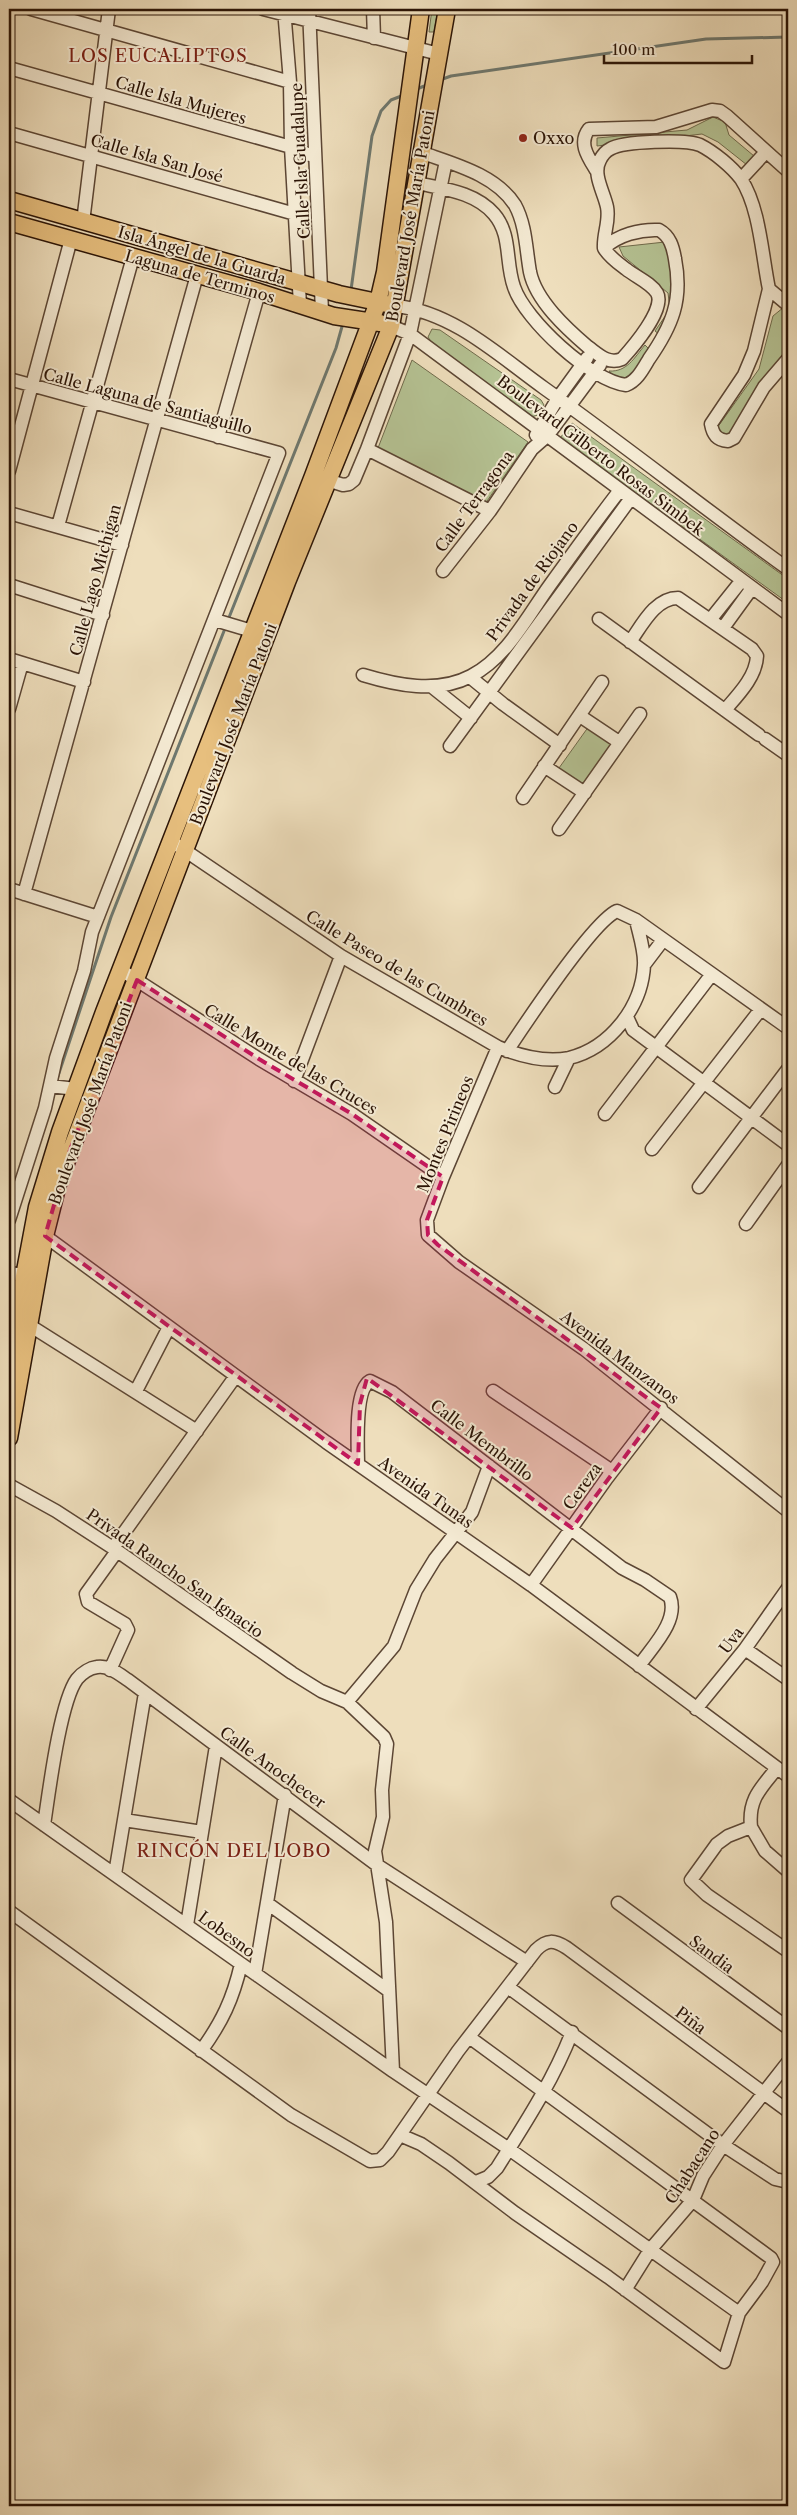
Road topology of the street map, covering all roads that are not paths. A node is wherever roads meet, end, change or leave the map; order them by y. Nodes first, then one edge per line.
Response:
1 (31, 9) edge
2 (110, 9) edge
3 (264, 9) edge
4 (309, 9) edge
5 (373, 9) edge
6 (421, 9) edge
7 (447, 9) edge
8 (284, 12) edge
9 (310, 22) junction
10 (107, 30) junction
11 (374, 38) junction
12 (416, 49) junction
13 (438, 59) junction
14 (9, 68) edge
15 (290, 82) junction
16 (100, 93) junction
17 (9, 133) edge
18 (291, 147) junction
19 (422, 153) junction
20 (765, 153) junction
21 (91, 155) junction
22 (315, 157) junction
23 (446, 161) junction
24 (596, 170) junction
25 (788, 172) edge
26 (741, 179) junction
27 (418, 183) junction
28 (441, 188) junction
29 (11, 201) edge
30 (295, 214) junction
31 (608, 217) junction
32 (9, 220) edge
33 (83, 222) junction
34 (624, 236) junction
35 (72, 239) junction
36 (604, 248) junction
37 (133, 257) junction
38 (198, 275) junction
39 (300, 283) junction
40 (322, 289) junction
41 (769, 289) junction
42 (259, 292) junction
43 (378, 302) junction
44 (300, 305) junction
45 (788, 305) edge
46 (396, 306) junction
47 (417, 308) junction
48 (328, 314) junction
49 (371, 322) junction
50 (391, 326) junction
51 (410, 334) junction
52 (642, 334) junction
53 (659, 345) junction
54 (593, 350) junction
55 (604, 359) junction
56 (788, 359) edge
57 (583, 363) junction
58 (595, 371) junction
59 (9, 379) edge
60 (33, 387) junction
61 (558, 398) junction
62 (92, 402) junction
63 (569, 406) junction
64 (155, 420) junction
65 (543, 431) junction
66 (218, 437) junction
67 (367, 449) junction
68 (9, 471) edge
69 (313, 476) junction
70 (330, 481) junction
71 (620, 490) junction
72 (631, 498) junction
73 (490, 511) junction
74 (9, 512) edge
75 (58, 526) junction
76 (585, 536) junction
77 (596, 544) junction
78 (122, 545) junction
79 (788, 569) edge
80 (443, 572) dead end
81 (747, 584) junction
82 (9, 585) edge
83 (542, 596) junction
84 (554, 604) junction
85 (788, 614) edge
86 (103, 615) junction
87 (600, 620) dead end
88 (710, 620) junction
89 (223, 623) junction
90 (724, 628) junction
91 (252, 632) junction
92 (630, 642) junction
93 (9, 659) edge
94 (22, 663) junction
95 (363, 675) dead end
96 (470, 677) junction
97 (84, 682) junction
98 (602, 682) dead end
99 (430, 686) junction
100 (490, 694) junction
101 (9, 709) edge
102 (725, 710) junction
103 (640, 714) dead end
104 (580, 716) junction
105 (471, 718) junction
106 (619, 742) junction
107 (560, 745) junction
108 (450, 746) dead end
109 (788, 755) edge
110 (544, 766) junction
111 (585, 793) junction
112 (523, 798) dead end
113 (559, 829) dead end
114 (178, 846) junction
115 (9, 889) edge
116 (24, 894) junction
117 (98, 917) junction
118 (636, 920) junction
119 (663, 940) junction
120 (341, 956) junction
121 (644, 965) junction
122 (121, 970) junction
123 (712, 974) junction
124 (137, 980) junction
125 (761, 1009) junction
126 (627, 1017) junction
127 (618, 1028) junction
128 (788, 1028) edge
129 (633, 1030) junction
130 (657, 1048) junction
131 (503, 1049) junction
132 (569, 1058) junction
133 (788, 1069) edge
134 (294, 1081) junction
135 (704, 1083) junction
136 (60, 1087) junction
137 (555, 1087) dead end
138 (605, 1114) dead end
139 (752, 1118) junction
140 (788, 1145) edge
141 (652, 1148) dead end
142 (788, 1165) edge
143 (443, 1177) junction
144 (699, 1187) dead end
145 (9, 1220) edge
146 (746, 1224) dead end
147 (428, 1235) joint
148 (45, 1236) junction
149 (14, 1273) edge
150 (29, 1325) junction
151 (169, 1327) junction
152 (9, 1356) edge
153 (235, 1377) junction
154 (136, 1391) junction
155 (493, 1391) dead end
156 (661, 1408) junction
157 (10, 1427) edge
158 (197, 1431) junction
159 (358, 1464) junction
160 (490, 1466) junction
161 (612, 1471) junction
162 (9, 1485) edge
163 (788, 1511) edge
164 (572, 1528) junction
165 (457, 1532) junction
166 (115, 1550) junction
167 (531, 1586) junction
168 (787, 1593) edge
169 (745, 1649) junction
170 (638, 1666) junction
171 (110, 1670) junction
172 (788, 1679) edge
173 (145, 1693) junction
174 (346, 1702) junction
175 (696, 1709) junction
176 (216, 1746) junction
177 (778, 1768) junction
178 (788, 1776) edge
179 (285, 1795) junction
180 (9, 1800) edge
181 (124, 1820) junction
182 (44, 1824) junction
183 (751, 1827) junction
184 (202, 1832) junction
185 (377, 1864) junction
186 (788, 1871) edge
187 (115, 1874) junction
188 (267, 1903) junction
189 (618, 1903) dead end
190 (9, 1911) edge
191 (187, 1925) junction
192 (788, 1951) edge
193 (527, 1962) junction
194 (241, 1964) junction
195 (255, 1974) junction
196 (508, 1987) junction
197 (390, 1991) junction
198 (788, 2028) edge
199 (572, 2032) junction
200 (469, 2037) junction
201 (200, 2051) junction
202 (788, 2062) edge
203 (393, 2071) junction
204 (543, 2092) junction
205 (427, 2093) junction
206 (764, 2094) junction
207 (788, 2111) edge
208 (400, 2135) junction
209 (723, 2145) junction
210 (509, 2149) junction
211 (476, 2182) junction
212 (788, 2182) edge
213 (693, 2200) junction
214 (650, 2250) junction
215 (625, 2290) junction
216 (739, 2313) junction

1 - 10 street
2 - 10 street
3 - 8 street
4 - 9 street, Calle Isla Guadalupe
5 - 11 street
6 - 12 main road, Boulevard José María Patoni
7 - 13 main road, Boulevard José María Patoni
8 - 9 street
8 - 15 street, Calle Isla Guadalupe
9 - 11 street
9 - 22 street, Calle Isla Guadalupe
10 - 15 street
10 - 16 street
11 - 12 street
12 - 13 street
12 - 43 main road, Boulevard José María Patoni
13 - 19 main road, Boulevard José María Patoni
14 - 16 street, Calle Isla Mujeres
15 - 18 street, Calle Isla Guadalupe
16 - 18 street, Calle Isla Mujeres
16 - 21 street
17 - 21 street, Calle Isla San José
18 - 22 street, Calle Isla Mujeres
18 - 30 street, Calle Isla Guadalupe
19 - 23 street
19 - 27 main road, Boulevard José María Patoni
20 - 24 street
20 - 25 street
20 - 26 street
21 - 30 street, Calle Isla San José
21 - 33 street
22 - 40 street, Calle Isla Guadalupe
23 - 28 street
23 - 54 street
24 - 26 street
24 - 31 street
26 - 41 street
27 - 28 street
27 - 46 main road, Boulevard José María Patoni
28 - 47 street
28 - 57 street
29 - 32 street
29 - 33 main road, Isla Ángel de la Guarda
30 - 39 street, Calle Isla Guadalupe
31 - 34 street
31 - 36 street
32 - 35 main road, Laguna de Terminos
33 - 39 main road, Isla Ángel de la Guarda
34 - 36 street
34 - 53 street
35 - 37 main road, Laguna de Terminos
35 - 60 street
36 - 52 street
37 - 38 main road, Laguna de Terminos
37 - 62 street
38 - 42 main road, Laguna de Terminos
38 - 64 street, Calle Lago Michigan
39 - 40 main road, Isla Ángel de la Guarda
39 - 44 street, Calle Isla Guadalupe
40 - 43 main road, Isla Ángel de la Guarda
40 - 48 street, Calle Isla Guadalupe
41 - 45 street
41 - 56 street
42 - 44 main road, Laguna de Terminos
42 - 66 street
43 - 46 main road, Isla Ángel de la Guarda
43 - 49 main road, Boulevard José María Patoni
44 - 48 main road, Laguna de Terminos
46 - 47 street, Boulevard Gilberto Rosas Simbek
46 - 50 main road, Boulevard José María Patoni
47 - 51 street
47 - 61 street, Boulevard Gilberto Rosas Simbek
48 - 49 main road, Laguna de Terminos
49 - 50 main road, Laguna de Terminos
49 - 69 main road, Boulevard José María Patoni
50 - 51 street, Boulevard Gilberto Rosas Simbek
50 - 70 main road, Boulevard José María Patoni
51 - 65 street, Boulevard Gilberto Rosas Simbek
51 - 67 street
52 - 53 street
52 - 55 street
53 - 58 street
54 - 55 street
54 - 57 street
55 - 58 street
57 - 58 street
57 - 61 street
58 - 63 street
59 - 60 street, Calle Laguna de Santiaguillo
60 - 62 street, Calle Laguna de Santiaguillo
60 - 68 street
61 - 63 street, Boulevard Gilberto Rosas Simbek
61 - 65 street
62 - 64 street, Calle Laguna de Santiaguillo
62 - 75 street
63 - 65 street
63 - 79 street, Boulevard Gilberto Rosas Simbek
64 - 66 street, Calle Laguna de Santiaguillo
64 - 78 street, Calle Lago Michigan
65 - 71 street, Boulevard Gilberto Rosas Simbek
65 - 73 street, Calle Terragona
66 - 89 street, Calle Laguna de Santiaguillo
67 - 70 street
67 - 73 street
69 - 70 street
69 - 91 main road, Boulevard José María Patoni
70 - 114 main road, Boulevard José María Patoni
71 - 72 street, Boulevard Gilberto Rosas Simbek
71 - 76 street, Privada de Riojano
72 - 77 street, Privada de Riojano
72 - 81 street, Boulevard Gilberto Rosas Simbek
73 - 80 street, Calle Terragona
74 - 75 street
75 - 78 street
76 - 77 street
76 - 83 street, Privada de Riojano
77 - 84 street, Privada de Riojano
78 - 86 street, Calle Lago Michigan
81 - 85 street, Boulevard Gilberto Rosas Simbek
81 - 88 street
81 - 90 street
82 - 86 street
83 - 84 street
83 - 96 street, Privada de Riojano
84 - 100 street, Privada de Riojano
86 - 97 street, Calle Lago Michigan
87 - 92 street
88 - 90 street
88 - 92 street
89 - 91 street
89 - 117 street
90 - 102 street
91 - 114 main road, Boulevard José María Patoni
92 - 102 street
93 - 94 street
94 - 97 street
94 - 101 street
95 - 99 street, Privada de Riojano
96 - 99 street, Privada de Riojano
96 - 100 street
97 - 116 street, Calle Lago Michigan
98 - 104 street
99 - 105 street
100 - 105 street, Privada de Riojano
100 - 107 street
102 - 109 street
103 - 106 street
104 - 106 street
104 - 107 street
105 - 108 street, Privada de Riojano
106 - 111 street
107 - 110 street
110 - 111 street
110 - 112 street
111 - 113 street
114 - 120 street, Calle Paseo de las Cumbres
114 - 122 main road, Boulevard José María Patoni
114 - 124 main road, Boulevard José María Patoni
115 - 116 street
116 - 117 street
117 - 136 street
118 - 119 street
118 - 121 street, Calle Paseo de las Cumbres
118 - 131 street, Montes Pirineos
119 - 121 street
119 - 123 street
120 - 131 street, Calle Paseo de las Cumbres
120 - 134 street
121 - 126 street, Calle Paseo de las Cumbres
122 - 124 street, Calle Monte de las Cruces
122 - 136 main road, Boulevard José María Patoni
123 - 125 street
123 - 130 street
124 - 134 street, Calle Monte de las Cruces
124 - 148 main road, Boulevard José María Patoni
125 - 128 street
125 - 135 street
126 - 127 street, Calle Paseo de las Cumbres
126 - 129 street
127 - 129 street
127 - 132 street, Calle Paseo de las Cumbres
129 - 130 street
130 - 135 street
130 - 138 street
131 - 132 street, Calle Paseo de las Cumbres
131 - 143 street, Montes Pirineos
132 - 137 street
133 - 139 street
134 - 143 street, Calle Monte de las Cruces
135 - 139 street
135 - 141 street
136 - 145 street
136 - 149 main road, Boulevard José María Patoni
139 - 140 street
139 - 144 street
142 - 146 street
143 - 147 street, Montes Pirineos
147 - 156 street, Avenida Manzanos
148 - 150 main road, Boulevard José María Patoni
148 - 151 street, Avenida Tunas
149 - 152 main road, Boulevard José María Patoni
150 - 154 street
150 - 157 main road, Boulevard José María Patoni
151 - 153 street, Avenida Tunas
151 - 154 street
153 - 158 street
153 - 159 street, Avenida Tunas
154 - 158 street
155 - 161 street
156 - 161 street, Cereza
156 - 163 street, Avenida Manzanos
158 - 166 street
159 - 160 street, Calle Membrillo
159 - 165 street, Avenida Tunas
160 - 164 street, Calle Membrillo
160 - 165 street
161 - 164 street, Cereza
162 - 166 street, Privada Rancho San Ignacio
164 - 167 street, Cereza
164 - 170 street, Calle Membrillo
165 - 167 street, Avenida Tunas
165 - 174 street
166 - 171 street
166 - 174 street, Privada Rancho San Ignacio
167 - 170 street, Avenida Tunas
168 - 169 street, Uva
169 - 172 street
169 - 175 street, Uva
170 - 175 street, Avenida Tunas
171 - 173 street, Calle Anochecer
171 - 182 street
173 - 176 street, Calle Anochecer
173 - 181 street
174 - 185 street, Privada Rancho San Ignacio
175 - 177 street, Avenida Tunas
176 - 179 street, Calle Anochecer
176 - 184 street
177 - 178 street, Avenida Tunas
177 - 183 street
179 - 185 street, Calle Anochecer
179 - 188 street
180 - 182 street, Lobesno
181 - 184 street
181 - 187 street
182 - 187 street, Lobesno
183 - 186 street
183 - 192 street
184 - 191 street
185 - 193 street, Calle Anochecer
185 - 197 street, Privada Rancho San Ignacio
187 - 191 street, Lobesno
188 - 195 street
188 - 197 street
189 - 198 street, Sandia
190 - 201 street
191 - 194 street, Lobesno
193 - 196 street
193 - 206 street, Piña
194 - 195 street, Lobesno
194 - 201 street
195 - 203 street, Lobesno
196 - 199 street
196 - 200 street
197 - 203 street, Privada Rancho San Ignacio
199 - 204 street
199 - 209 street
200 - 204 street
200 - 205 street
201 - 208 street
202 - 206 street, Chabacano
203 - 205 street, Lobesno
204 - 210 street
204 - 213 street
205 - 208 street
205 - 210 street, Lobesno
206 - 207 street, Piña
206 - 209 street, Chabacano
208 - 211 street
209 - 212 street
209 - 213 street, Chabacano
210 - 211 street
210 - 214 street, Lobesno
211 - 215 street
213 - 214 street, Chabacano
213 - 216 street
214 - 215 street, Chabacano
214 - 216 street, Lobesno
215 - 216 street

